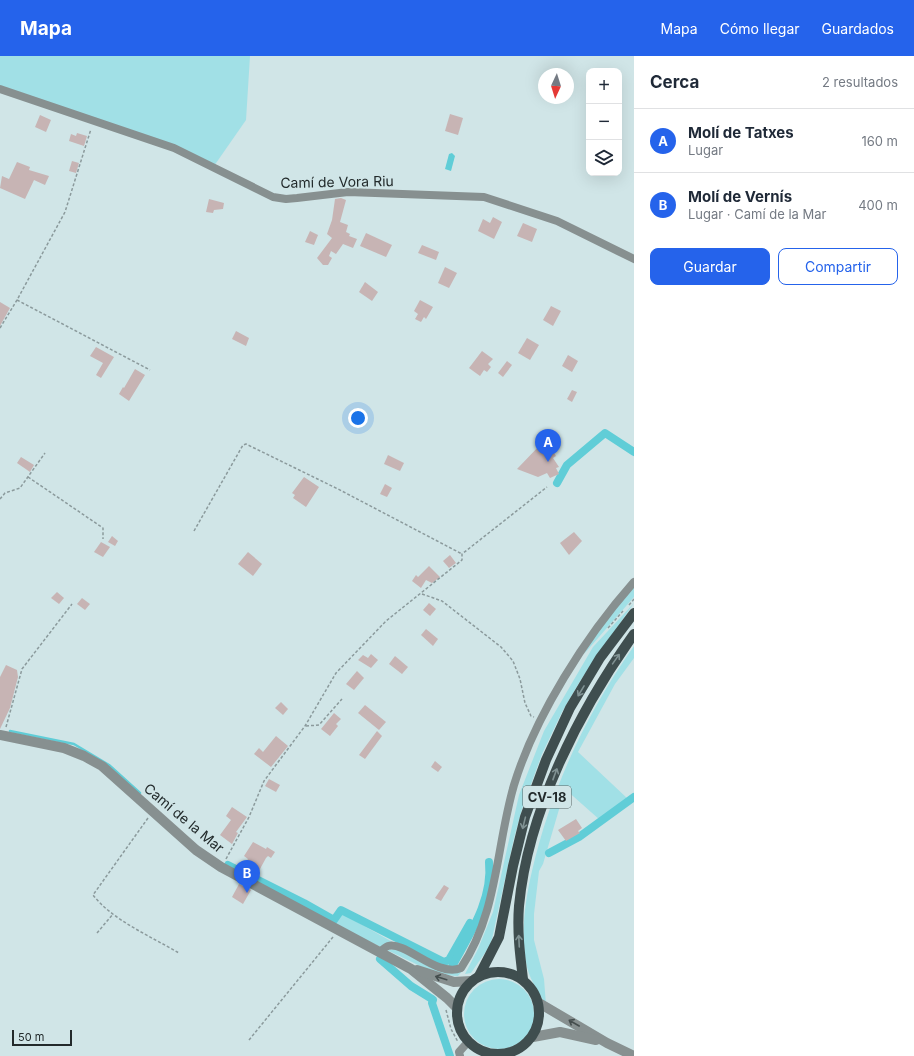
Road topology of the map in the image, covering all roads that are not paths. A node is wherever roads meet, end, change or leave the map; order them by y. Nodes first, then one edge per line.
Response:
1 (0, 88) edge
2 (634, 259) edge
3 (634, 582) edge
4 (634, 613) edge
5 (634, 634) edge
6 (2, 736) edge
7 (380, 952) junction
8 (411, 969) junction
9 (475, 978) junction
10 (523, 979) junction
11 (539, 1003) junction
12 (457, 1008) junction
13 (533, 1037) junction
14 (468, 1042) junction
15 (607, 1043) junction
16 (478, 1052) edge
17 (517, 1053) edge
18 (460, 1056) edge
19 (634, 1056) edge

1 - 2 street, Camí de Vora Riu
3 - 7 street
4 -> 9 main road, CV-18
10 -> 5 main road, CV-18
6 - 7 street, Camí de la Mar
7 - 8 street, Camí de la Mar
9 -> 8 street, Camí de la Mar
8 - 12 street, Camí de la Mar
9 - 10 main road
9 - 12 main road, CV-18
10 - 11 main road
11 - 13 main road
15 -> 11 street
12 - 14 main road, CV-18
13 - 15 street
13 - 17 main road, CV-18
14 - 16 main road, CV-18
14 - 18 street
15 - 19 street
16 - 17 main road, CV-18

